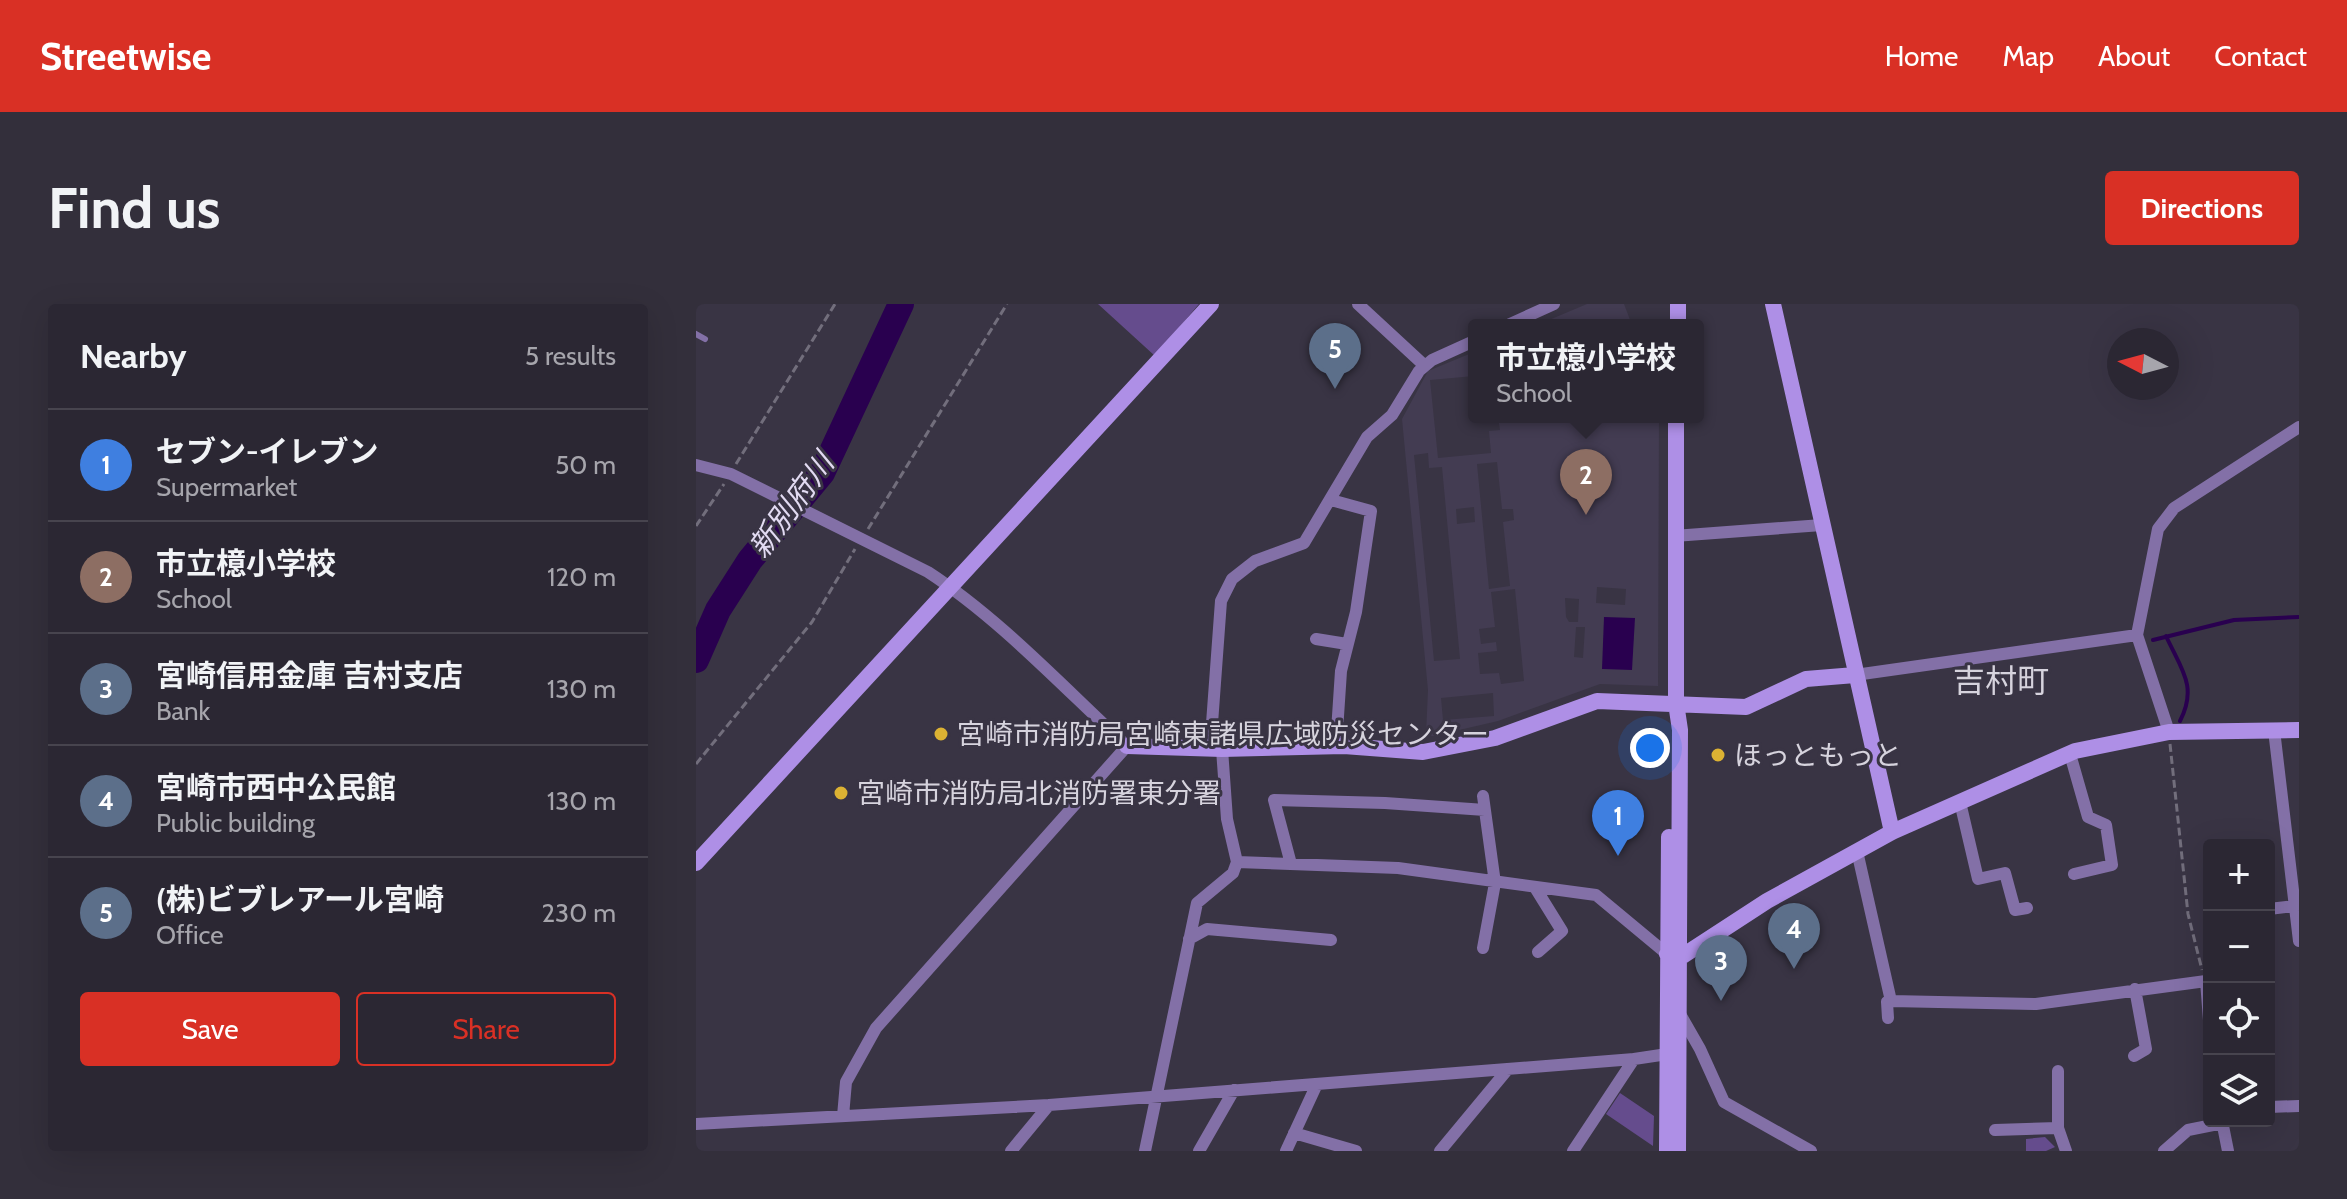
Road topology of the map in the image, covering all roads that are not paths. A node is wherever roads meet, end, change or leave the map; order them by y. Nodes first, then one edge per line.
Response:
1 (1211, 304) edge
2 (1358, 304) edge
3 (1554, 304) edge
4 (1773, 304) edge
5 (1521, 319) edge
6 (696, 334) edge
7 (705, 339) dead end
8 (1468, 344) edge
9 (1425, 366) junction
10 (1676, 423) edge
11 (2299, 427) edge
12 (696, 465) edge
13 (1331, 500) junction
14 (1822, 525) junction
15 (1674, 536) junction
16 (950, 587) junction
17 (2137, 635) junction
18 (1316, 639) dead end
19 (1347, 644) junction
20 (1855, 675) junction
21 (1676, 703) junction
22 (2274, 730) junction
23 (2299, 730) edge
24 (2169, 732) junction
25 (1127, 746) junction
26 (1336, 746) junction
27 (1218, 749) junction
28 (2070, 754) junction
29 (1483, 796) dead end
30 (1960, 802) junction
31 (1485, 810) junction
32 (1892, 832) junction
33 (1857, 851) junction
34 (1237, 862) junction
35 (696, 863) edge
36 (1291, 864) junction
37 (2074, 874) dead end
38 (1495, 883) junction
39 (2296, 888) edge
40 (1536, 889) junction
41 (2295, 906) junction
42 (2027, 908) dead end
43 (2275, 908) edge
44 (1189, 939) junction
45 (1331, 940) dead end
46 (2299, 941) edge
47 (1483, 948) dead end
48 (1538, 952) dead end
49 (1674, 955) junction
50 (2206, 983) edge
51 (2135, 989) junction
52 (1891, 1001) junction
53 (1680, 1014) junction
54 (1888, 1018) dead end
55 (1672, 1053) junction
56 (2134, 1056) dead end
57 (1634, 1059) junction
58 (1508, 1069) junction
59 (2058, 1071) dead end
60 (1317, 1084) junction
61 (1234, 1090) junction
62 (1156, 1096) junction
63 (1049, 1105) junction
64 (2299, 1106) edge
65 (2275, 1107) edge
66 (843, 1116) junction
67 (696, 1124) edge
68 (2203, 1127) edge
69 (2224, 1127) edge
70 (2058, 1128) junction
71 (1995, 1130) dead end
72 (1294, 1133) junction
73 (1011, 1151) edge
74 (1145, 1151) edge
75 (1199, 1151) edge
76 (1286, 1151) edge
77 (1356, 1151) edge
78 (1440, 1151) edge
79 (1573, 1151) edge
80 (1667, 1151) edge
81 (1678, 1151) edge
82 (1811, 1151) edge
83 (2066, 1151) edge
84 (2164, 1151) edge
85 (2228, 1151) edge

1 - 16 street
2 - 9 street
3 - 5 street
4 - 14 street
6 - 7 lane
8 - 9 street
9 - 13 street
10 - 15 street
11 - 17 street
12 - 16 street
13 - 19 street
13 - 27 street
14 - 15 street
14 - 20 street
15 - 21 street
16 - 25 street
16 - 35 street
17 - 20 street
17 - 24 street
18 - 19 street
19 - 26 street
20 - 21 street
20 - 32 street
21 - 26 street
21 - 49 street
22 - 23 street
22 - 24 street
22 - 39 street
24 - 28 street
25 - 27 street
25 - 66 street
26 - 27 street
27 - 34 street
28 - 30 street
28 - 37 street
29 - 31 street
30 - 32 street
30 - 42 street
31 - 36 street
31 - 38 street
32 - 33 street
33 - 49 street
33 - 52 street
34 - 36 street
34 - 44 street
36 - 38 street
38 - 40 street
38 - 47 street
39 - 41 street
40 - 48 street
40 - 49 street
41 - 43 street
41 - 46 street
44 - 45 street
44 - 62 street
49 - 53 street
49 - 55 street
50 - 51 street
51 - 52 street
51 - 56 street
52 - 54 street
53 - 55 street
53 - 82 street
55 - 57 street
55 - 80 street
55 - 81 street
57 - 58 street
57 - 79 street
58 - 60 street
58 - 78 street
59 - 70 street
60 - 61 street
60 - 72 street
61 - 62 street
61 - 75 street
62 - 63 street
62 - 74 street
63 - 66 street
63 - 73 street
64 - 65 street
66 - 67 street
68 - 84 street
69 - 85 street
70 - 71 street
70 - 83 street
72 - 76 street
72 - 77 street

